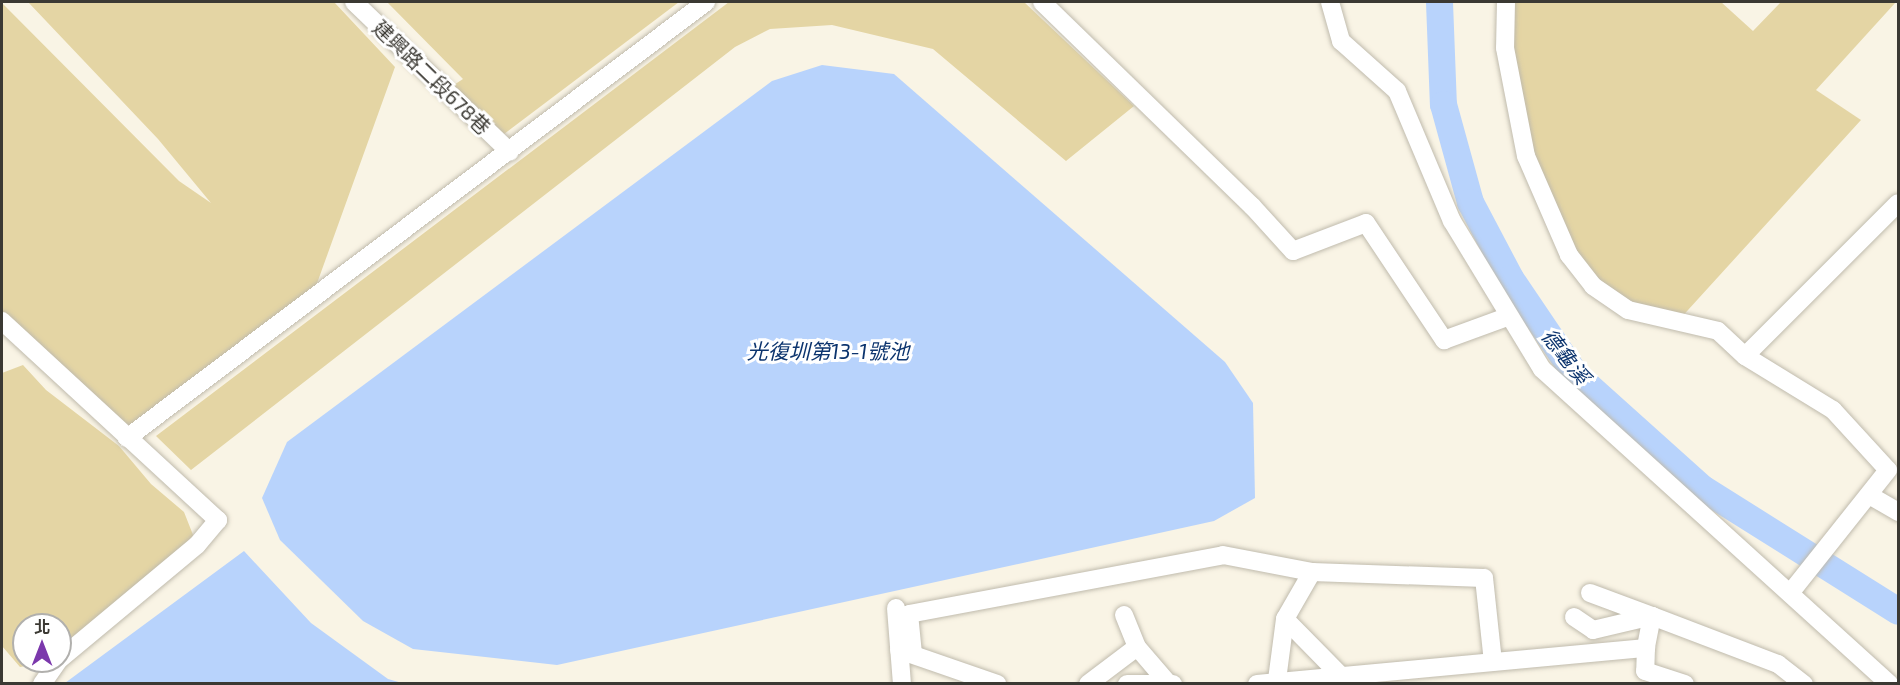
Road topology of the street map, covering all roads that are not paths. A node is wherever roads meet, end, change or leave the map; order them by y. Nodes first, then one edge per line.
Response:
1 (354, 2) edge
2 (706, 2) edge
3 (1042, 2) edge
4 (1330, 2) edge
5 (1506, 2) edge
6 (510, 152) junction
7 (1899, 203) edge
8 (1507, 317) junction
9 (2, 321) edge
10 (1745, 356) junction
11 (127, 438) junction
12 (1869, 495) junction
13 (1899, 512) edge
14 (1312, 572) junction
15 (1791, 591) junction
16 (1590, 593) dead end
17 (896, 608) dead end
18 (1124, 615) dead end
19 (1652, 616) junction
20 (1574, 617) dead end
21 (1285, 619) junction
22 (1137, 647) junction
23 (1646, 648) junction
24 (72, 649) edge
25 (906, 652) junction
26 (1493, 662) junction
27 (1340, 675) junction
28 (1277, 680) junction
29 (1170, 683) edge
30 (902, 684) edge
31 (997, 684) edge
32 (1088, 684) edge
33 (1126, 684) edge
34 (1257, 684) edge
35 (1685, 684) edge
36 (1804, 684) edge
37 (1889, 684) edge

1 - 6 street, 建興路二段678巷
2 - 6 street
3 - 8 street
4 - 8 street
5 - 10 street
6 - 11 street
7 - 10 street
8 - 15 street
9 - 11 street
10 - 12 street
11 - 24 street
12 - 13 street
12 - 15 street
14 - 21 street
14 - 25 street
14 - 26 street
15 - 37 street
16 - 19 street
17 - 25 street
18 - 22 street
19 - 20 street
19 - 23 street
19 - 36 street
21 - 27 street
21 - 28 street
22 - 29 street
22 - 32 street
23 - 26 street
23 - 35 street
25 - 30 street
25 - 31 street
26 - 27 street
27 - 28 street
28 - 34 street
29 - 33 street

